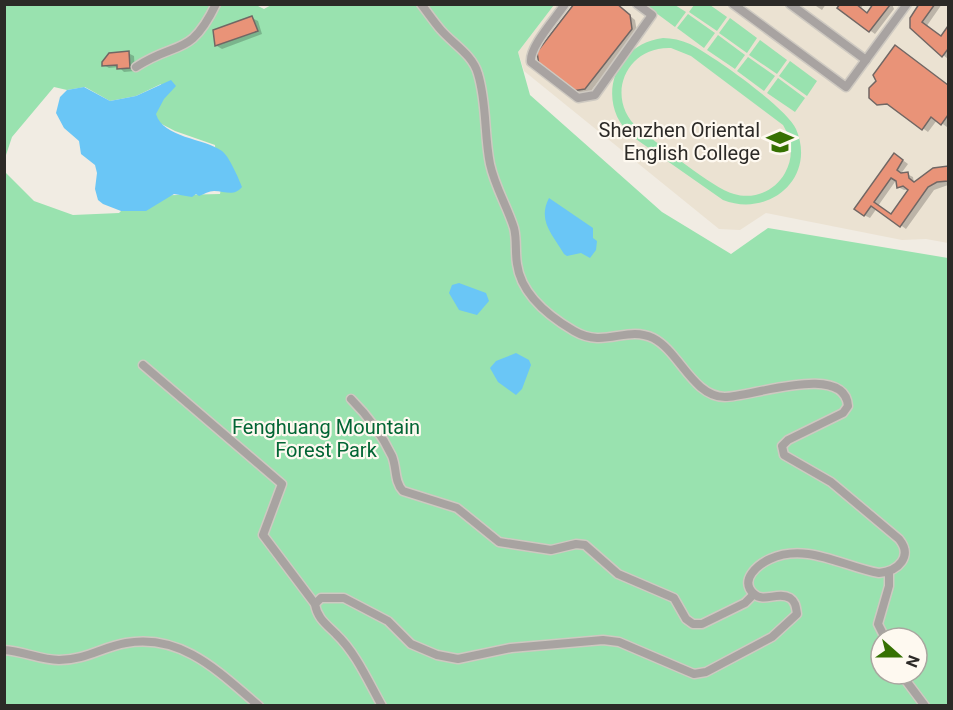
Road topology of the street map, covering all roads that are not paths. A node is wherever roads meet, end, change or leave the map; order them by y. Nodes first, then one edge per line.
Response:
1 (216, 4) edge
2 (421, 4) edge
3 (565, 4) edge
4 (637, 4) edge
5 (733, 4) edge
6 (790, 4) edge
7 (907, 4) edge
8 (866, 60) junction
9 (136, 67) dead end
10 (143, 365) dead end
11 (351, 399) dead end
12 (889, 572) junction
13 (754, 594) junction
14 (315, 604) junction
15 (879, 626) edge
16 (4, 651) edge
17 (911, 686) edge
18 (259, 705) edge
19 (382, 705) edge
20 (925, 705) edge

1 - 9 lane
2 - 12 lane
3 - 4 lane
5 - 8 lane
6 - 8 lane
7 - 8 lane
10 - 14 lane
11 - 13 lane
12 - 13 lane
12 - 15 lane
13 - 14 lane
14 - 19 lane
16 - 18 lane
17 - 20 lane

